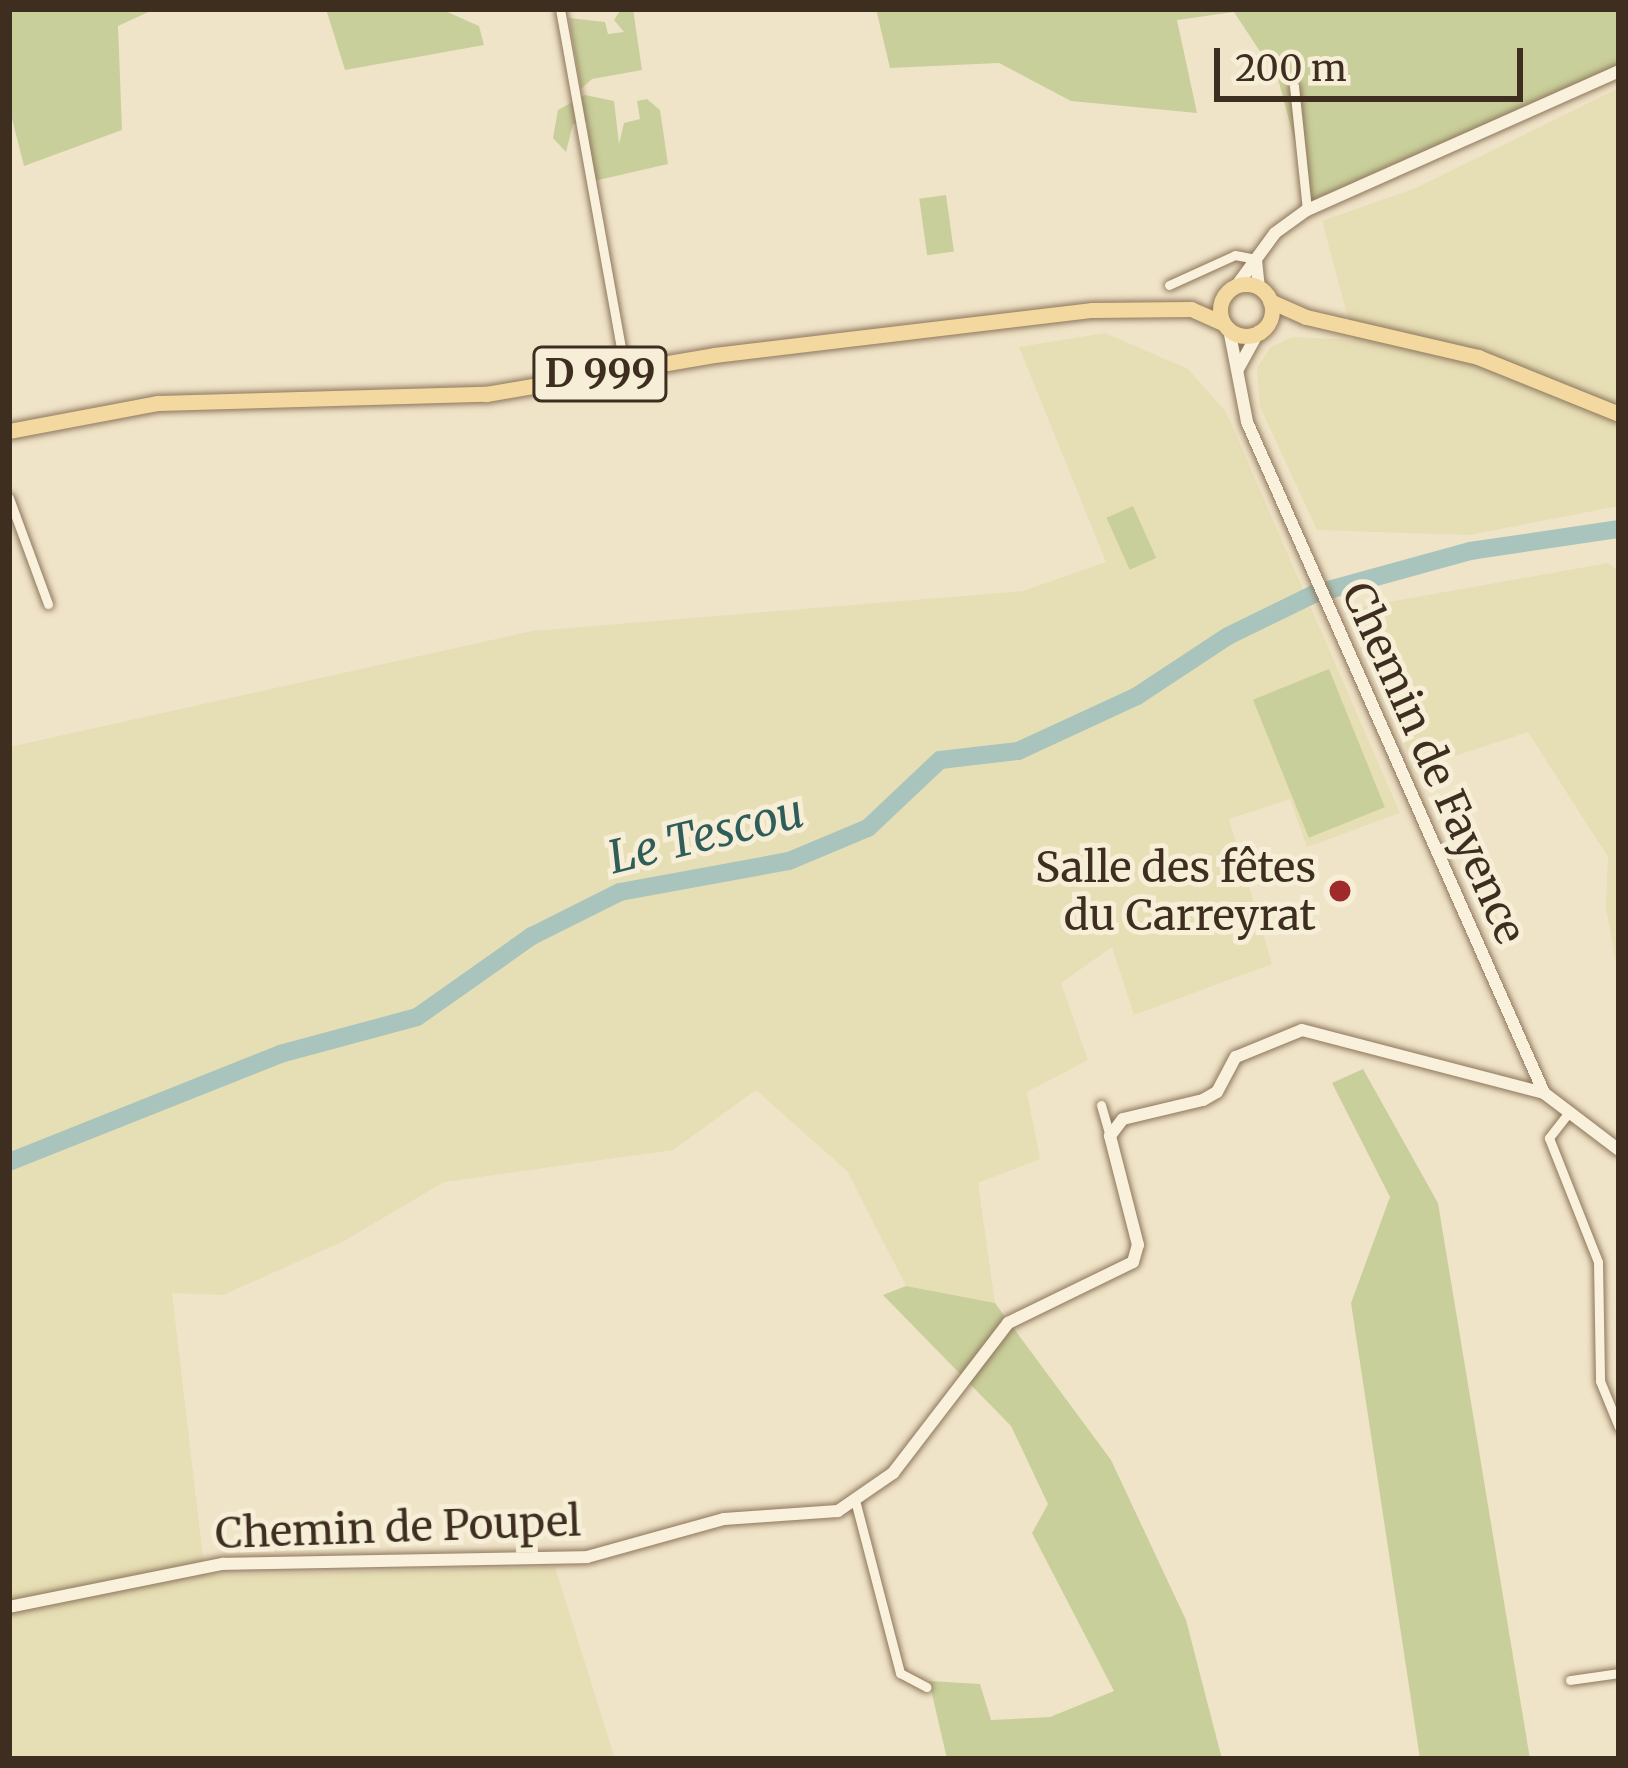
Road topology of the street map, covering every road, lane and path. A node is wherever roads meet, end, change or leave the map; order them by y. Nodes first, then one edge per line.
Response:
1 (560, 9) edge
2 (1619, 70) edge
3 (1294, 86) dead end
4 (1307, 210) junction
5 (1256, 259) junction
6 (1169, 285) dead end
7 (1230, 291) junction
8 (1264, 294) junction
9 (1191, 308) junction
10 (1306, 317) junction
11 (1226, 326) junction
12 (1260, 330) junction
13 (625, 370) junction
14 (1238, 370) junction
15 (1619, 414) edge
16 (9, 431) edge
17 (9, 497) edge
18 (48, 604) dead end
19 (1544, 1093) junction
20 (1101, 1105) dead end
21 (1566, 1116) junction
22 (1110, 1136) junction
23 (1619, 1150) edge
24 (1619, 1427) edge
25 (856, 1504) junction
26 (9, 1607) edge
27 (1619, 1672) edge
28 (1570, 1680) dead end
29 (926, 1687) dead end

1 - 13 street
2 - 4 street
3 - 4 street
4 - 5 street
5 - 6 street
5 - 7 street
5 - 8 street
7 - 8 main road
7 - 9 main road, D 999
7 - 11 main road
8 - 10 main road
8 - 12 main road
9 - 11 main road, D 999
9 - 13 main road, D 999
10 - 12 main road
10 - 15 main road
11 - 12 main road
11 - 14 street, Chemin de Fayence
12 - 14 street
13 - 16 main road, D 999
14 - 19 street, Chemin de Fayence
17 - 18 street
19 - 21 street, Chemin de Fayence
19 - 22 street
20 - 22 street
21 - 23 street, Chemin de Fayence
21 - 24 street
22 - 25 street
25 - 26 street, Chemin de Poupel
25 - 29 street
27 - 28 street

